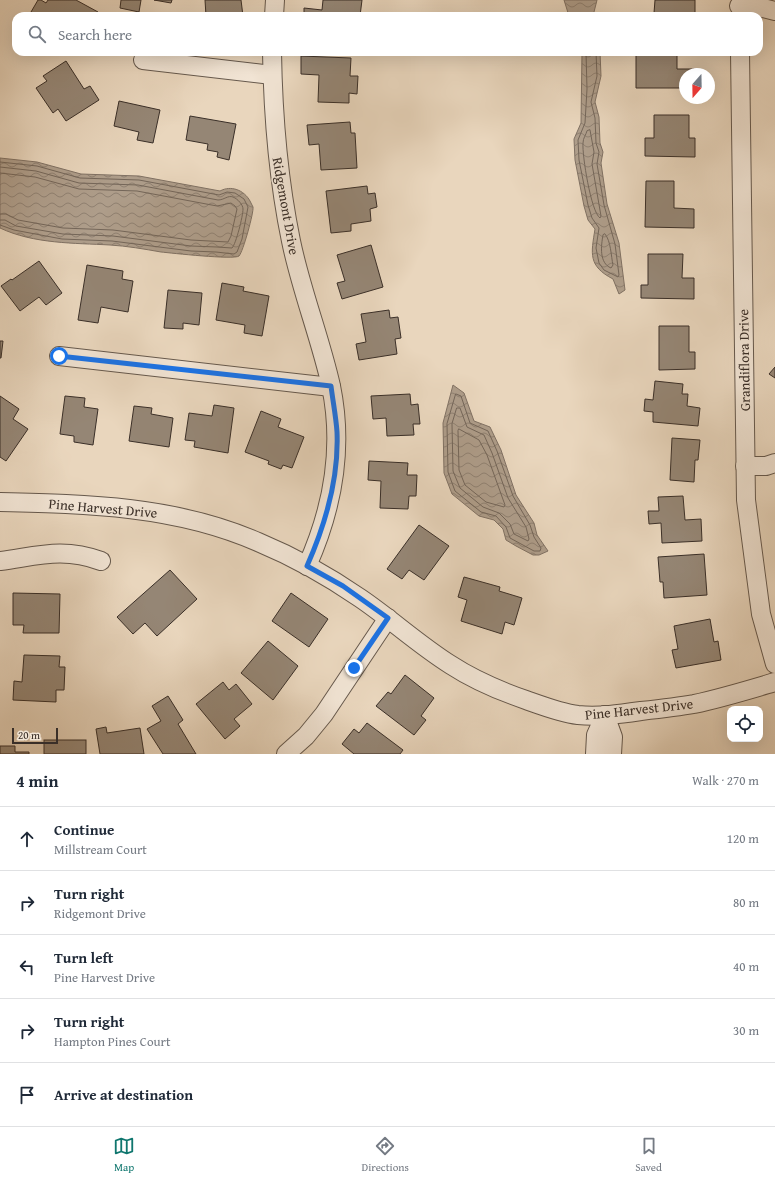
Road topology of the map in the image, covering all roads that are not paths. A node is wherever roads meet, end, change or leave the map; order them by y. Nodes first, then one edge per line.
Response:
1 (275, 0) edge
2 (739, 7) edge
3 (775, 11) edge
4 (274, 12) edge
5 (272, 56) edge
6 (740, 56) edge
7 (143, 60) dead end
8 (272, 75) junction
9 (59, 356) dead end
10 (331, 386) junction
11 (775, 463) edge
12 (745, 466) junction
13 (0, 502) edge
14 (0, 561) edge
15 (101, 561) dead end
16 (307, 566) junction
17 (388, 618) junction
18 (775, 664) edge
19 (775, 682) edge
20 (604, 715) junction
21 (286, 754) edge
22 (595, 754) edge
23 (612, 754) edge

1 - 4 street
2 - 3 street
5 - 8 street, Ridgemont Drive
6 - 12 street, Grandiflora Drive
7 - 8 street
8 - 10 street, Ridgemont Drive
9 - 10 street
10 - 16 street, Ridgemont Drive
11 - 12 street
12 - 18 street, Grandiflora Drive
13 - 16 street, Pine Harvest Drive
14 - 15 street
16 - 17 street, Pine Harvest Drive
17 - 20 street, Pine Harvest Drive
17 - 21 street
19 - 20 street, Pine Harvest Drive
20 - 22 street
20 - 23 street

